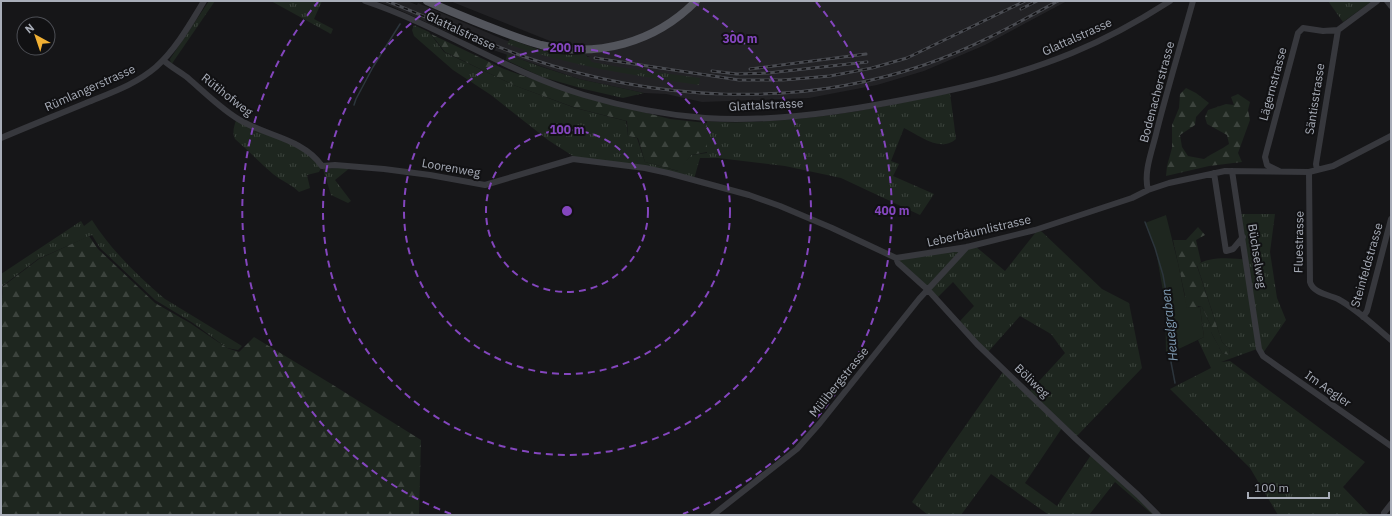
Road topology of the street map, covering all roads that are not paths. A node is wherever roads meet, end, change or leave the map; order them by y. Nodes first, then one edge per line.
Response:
1 (204, 1) edge
2 (365, 1) edge
3 (427, 1) edge
4 (696, 1) edge
5 (1170, 1) edge
6 (1193, 1) edge
7 (1377, 1) edge
8 (1386, 1) edge
9 (1391, 6) edge
10 (1338, 30) junction
11 (163, 60) junction
12 (1391, 136) edge
13 (1, 138) edge
14 (322, 166) joint
15 (1317, 170) junction
16 (1232, 171) junction
17 (1282, 172) junction
18 (1309, 172) junction
19 (1214, 173) junction
20 (1148, 190) junction
21 (1391, 219) edge
22 (1243, 237) junction
23 (967, 247) junction
24 (896, 258) junction
25 (928, 290) junction
26 (1363, 317) junction
27 (1391, 340) edge
28 (1259, 345) joint
29 (1391, 446) edge
30 (1391, 504) edge
31 (1384, 513) dead end
32 (713, 515) edge
33 (1158, 515) edge

1 - 11 street, Rümlangerstrasse
2 - 5 street, Glattalstrasse
3 - 4 main road
6 - 20 street, Bodenacherstrasse
7 - 10 street
8 - 9 street
10 - 15 street, Säntisstrasse
10 - 17 street, Lägernstrasse
11 - 13 street, Rümlangerstrasse
11 - 14 street, Rütihofweg
12 - 15 street, Leberbäumlistrasse
14 - 24 street, Loorenweg
15 - 18 street, Leberbäumlistrasse
16 - 17 street, Leberbäumlistrasse
16 - 19 street, Leberbäumlistrasse
16 - 22 street, Büchselweg
17 - 18 street, Leberbäumlistrasse
18 - 26 street, Fluestrasse
19 - 20 street, Leberbäumlistrasse
19 - 22 street
20 - 23 street, Leberbäumlistrasse
21 - 26 street, Steinfeldstrasse
22 - 28 street, Büchselweg
23 - 24 street, Leberbäumlistrasse
23 - 25 street, Mülibergstrasse
24 - 25 street, Böliweg
25 - 32 street, Mülibergstrasse
25 - 33 street, Böliweg
26 - 27 street, Fluestrasse
28 - 29 street, Im Aegler
30 - 31 street

